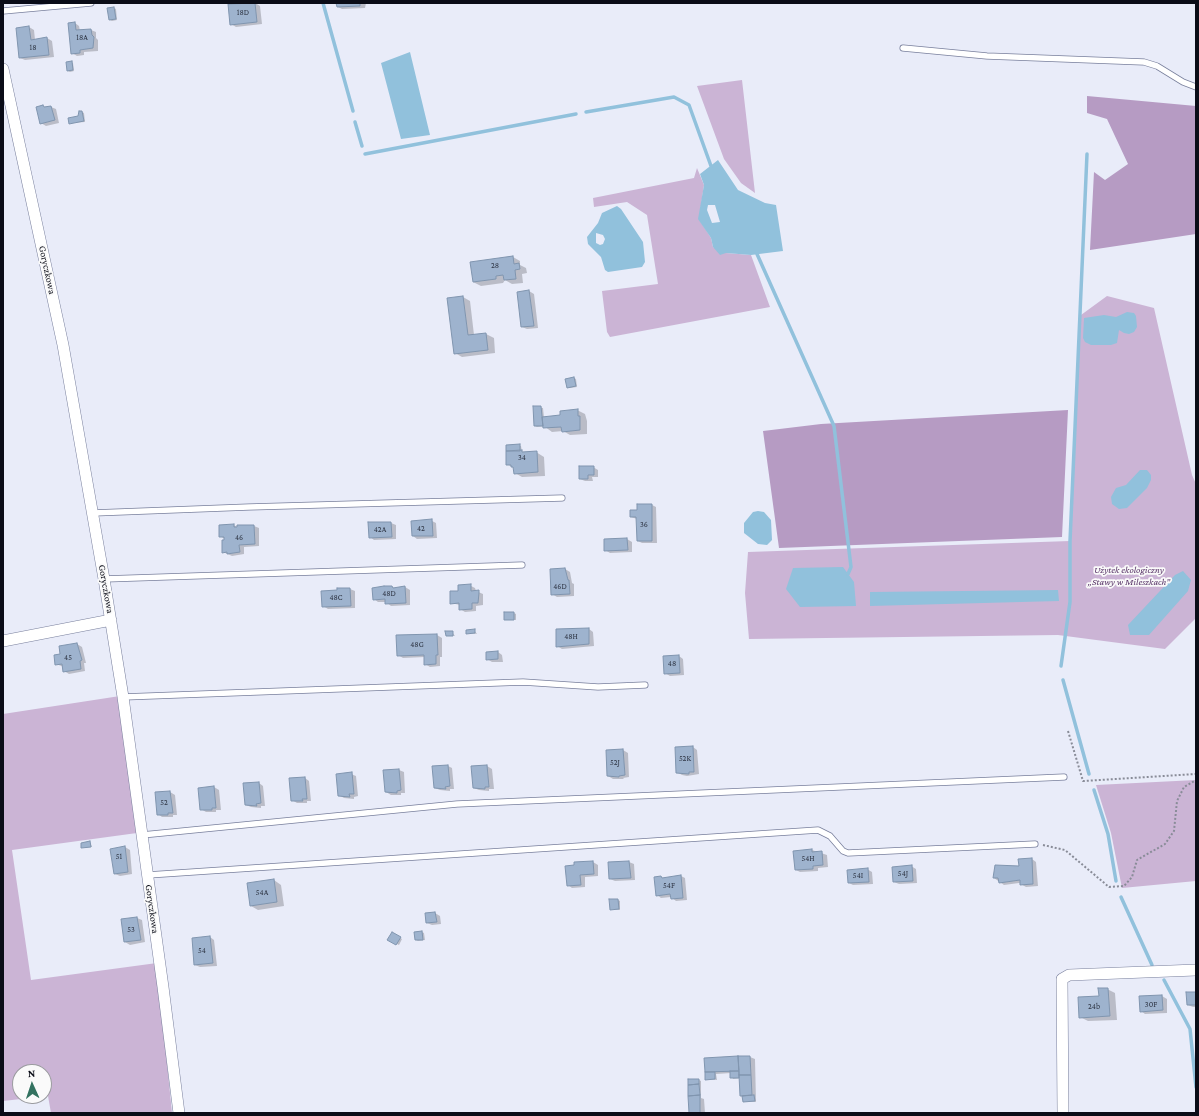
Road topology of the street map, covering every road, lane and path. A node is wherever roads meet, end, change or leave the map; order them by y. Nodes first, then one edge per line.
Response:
1 (91, 3) edge
2 (3, 11) edge
3 (903, 48) dead end
4 (3, 69) edge
5 (1196, 87) edge
6 (562, 498) dead end
7 (93, 513) junction
8 (522, 565) dead end
9 (104, 579) junction
10 (111, 620) junction
11 (3, 641) edge
12 (645, 685) dead end
13 (123, 697) junction
14 (1068, 731) dead end
15 (1196, 774) edge
16 (1064, 777) dead end
17 (1196, 780) edge
18 (142, 835) junction
19 (1035, 844) joint
20 (148, 875) junction
21 (1196, 970) edge
22 (179, 1113) edge
23 (1063, 1113) edge

1 - 2 lane
3 - 5 lane
4 - 7 street, Goryczkowa
6 - 7 lane
7 - 9 street, Goryczkowa
8 - 9 lane
9 - 10 street, Goryczkowa
10 - 11 street
10 - 13 street, Goryczkowa
12 - 13 lane
13 - 18 street, Goryczkowa
14 - 15 path
16 - 18 lane
17 - 19 path
18 - 20 street, Goryczkowa
19 - 20 lane
20 - 22 street, Goryczkowa
21 - 23 street

